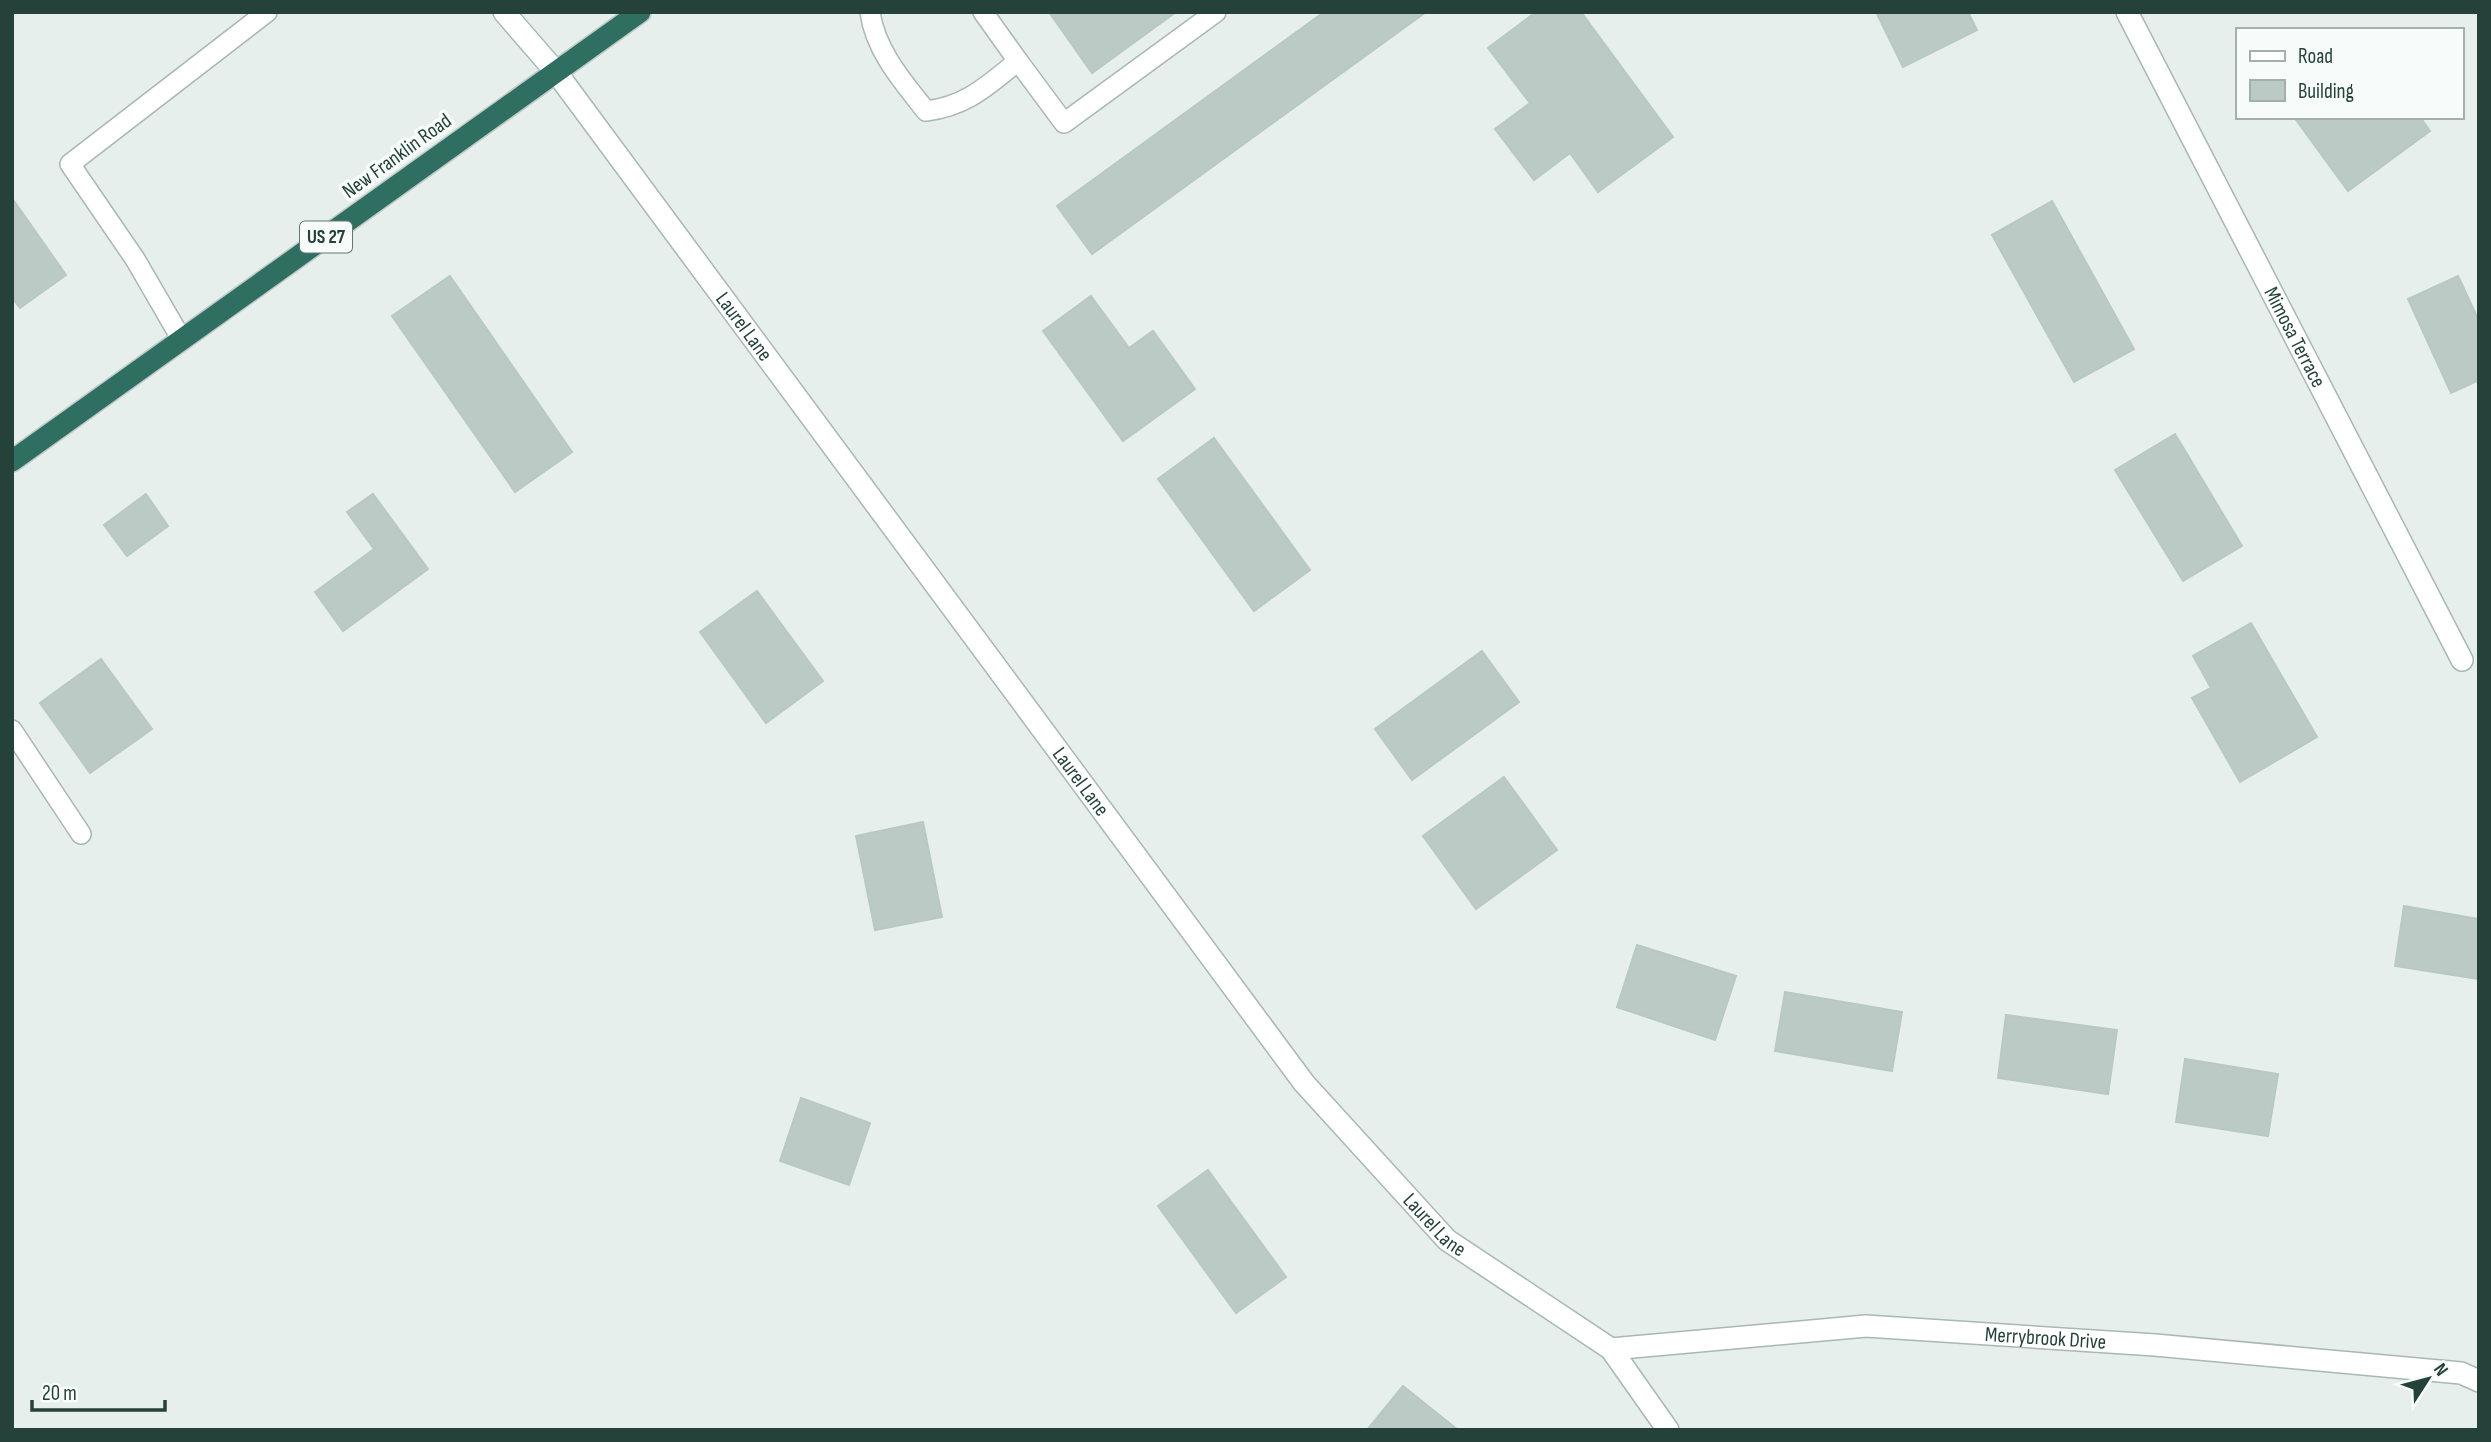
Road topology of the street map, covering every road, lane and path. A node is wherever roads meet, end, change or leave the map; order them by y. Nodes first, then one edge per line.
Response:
1 (267, 12) edge
2 (504, 12) edge
3 (640, 12) edge
4 (870, 12) edge
5 (983, 12) edge
6 (1216, 12) edge
7 (2127, 12) edge
8 (1018, 61) junction
9 (556, 72) junction
10 (182, 340) junction
11 (12, 461) edge
12 (2462, 660) dead end
13 (12, 730) edge
14 (81, 834) dead end
15 (1611, 1349) junction
16 (2479, 1381) edge
17 (1668, 1430) edge

1 - 10 lane
2 - 9 street, Laurel Lane
3 - 9 highway, New Franklin Road / US 27
4 - 8 lane
5 - 8 lane
6 - 8 lane
7 - 12 street, Mimosa Terrace
9 - 10 highway, New Franklin Road / US 27
9 - 15 street, Laurel Lane
10 - 11 highway, New Franklin Road / US 27
13 - 14 lane
15 - 16 street, Merrybrook Drive
15 - 17 street, Laurel Lane

